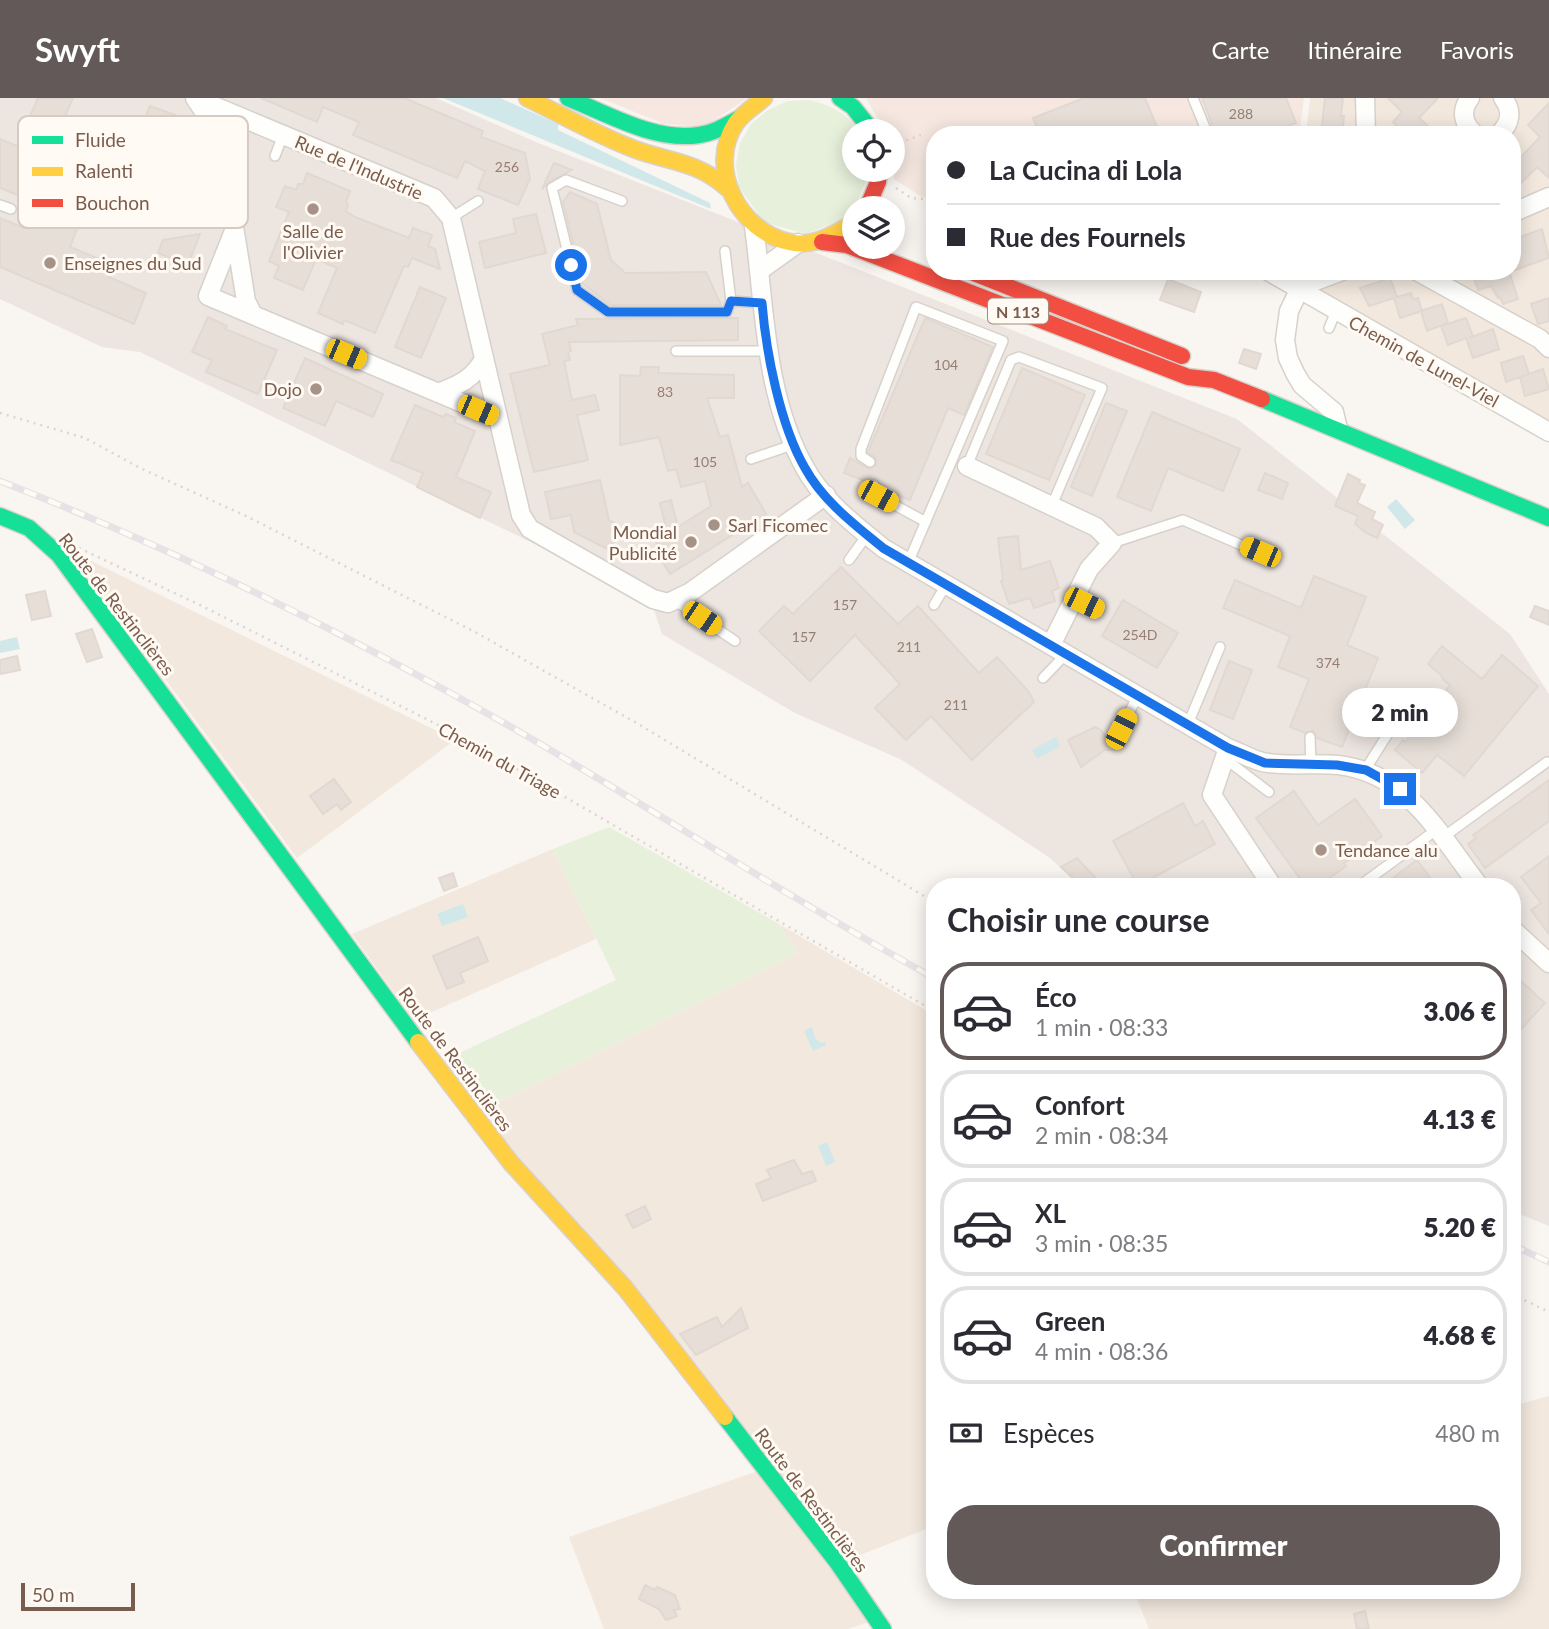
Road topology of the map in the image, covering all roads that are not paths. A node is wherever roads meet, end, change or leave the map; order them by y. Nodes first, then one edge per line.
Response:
1 (195, 98) edge
2 (527, 98) edge
3 (568, 98) edge
4 (764, 98) edge
5 (1194, 98) edge
6 (1365, 98) edge
7 (1471, 98) edge
8 (1503, 98) edge
9 (849, 101) edge
10 (207, 116) edge
11 (239, 116) edge
12 (740, 118) junction
13 (863, 119) edge
14 (248, 120) edge
15 (1205, 126) edge
16 (1366, 126) edge
17 (1467, 126) edge
18 (1506, 126) edge
19 (284, 135) junction
20 (275, 156) dead end
21 (727, 188) junction
22 (1549, 197) edge
23 (478, 201) dead end
24 (622, 201) dead end
25 (0, 205) edge
26 (11, 209) dead end
27 (1521, 209) edge
28 (451, 218) junction
29 (754, 227) junction
30 (234, 228) edge
31 (842, 230) edge
32 (234, 231) junction
33 (822, 242) junction
34 (798, 243) junction
35 (725, 251) dead end
36 (759, 271) junction
37 (926, 276) edge
38 (936, 280) edge
39 (992, 280) edge
40 (1283, 280) edge
41 (1318, 280) edge
42 (1433, 280) edge
43 (1299, 290) junction
44 (731, 301) junction
45 (762, 303) junction
46 (253, 314) junction
47 (1549, 348) edge
48 (676, 351) dead end
49 (770, 351) junction
50 (484, 359) junction
51 (1214, 380) junction
52 (438, 393) junction
53 (498, 418) junction
54 (1338, 429) junction
55 (1549, 432) edge
56 (795, 444) junction
57 (751, 459) dead end
58 (870, 462) dead end
59 (967, 466) joint
60 (874, 485) dead end
61 (826, 495) junction
62 (1052, 505) junction
63 (0, 516) edge
64 (1549, 518) edge
65 (926, 522) junction
66 (867, 535) junction
67 (1112, 543) junction
68 (1260, 552) dead end
69 (849, 560) dead end
70 (908, 563) junction
71 (946, 585) junction
72 (1074, 598) junction
73 (674, 600) junction
74 (934, 604) dead end
75 (1099, 610) dead end
76 (735, 641) dead end
77 (1220, 647) dead end
78 (1058, 650) junction
79 (1043, 678) dead end
80 (1138, 695) junction
81 (1188, 724) junction
82 (1394, 724) dead end
83 (1121, 729) dead end
84 (1310, 737) dead end
85 (1226, 753) junction
86 (1547, 762) dead end
87 (1311, 764) junction
88 (1366, 770) junction
89 (1269, 792) dead end
90 (1439, 834) junction
91 (1267, 878) edge
92 (1372, 878) edge
93 (1473, 878) edge
94 (1521, 937) edge
95 (1549, 963) edge
96 (883, 1629) edge

1 - 10 street
1 - 11 street, Rue de l'Industrie
2 - 21 main road
3 - 12 main road
4 - 12 main road
5 - 15 lane
6 - 16 street
7 - 17 street
8 - 18 street
9 - 13 main road
12 - 21 main road
14 - 19 street, Rue de l'Industrie
19 - 20 lane
19 - 28 street, Rue de l'Industrie
21 - 29 main road
22 - 27 street
23 - 28 lane
24 - 44 lane
25 - 26 lane
28 - 50 street
29 - 34 main road
29 - 36 street
30 - 32 street
31 - 33 main road
32 - 46 street
32 - 46 street
33 - 34 main road
33 - 37 main road, N 113
34 - 36 street
35 - 44 lane
36 - 45 street
38 - 51 main road, N 113
39 - 51 main road, N 113
40 - 43 street, Chemin de Lunel-Viel
41 - 43 street
42 - 47 street
43 - 54 street
43 - 55 street, Chemin de Lunel-Viel
44 - 45 lane
45 - 49 street
46 - 52 street
48 - 49 lane
49 - 56 street
50 - 52 street
50 - 53 street
51 - 54 main road, N 113
52 - 53 street
53 - 73 street
54 - 64 main road, N 113
56 - 57 lane
56 - 61 street
58 - 65 lane
59 - 62 street
59 - 62 lane
60 - 65 lane
61 - 66 street
61 - 73 street
62 - 67 street
63 - 96 main road, Route de Restinclières
65 - 70 lane
66 - 69 lane
66 - 70 street
67 - 68 lane
67 - 72 street
70 - 71 street
71 - 74 lane
71 - 78 street
72 - 75 lane
72 - 78 street
73 - 76 lane
77 - 81 lane
78 - 79 lane
78 - 80 street
80 - 81 street
80 - 83 lane
81 - 85 street
82 - 88 lane
84 - 87 lane
85 - 87 street
85 - 89 lane
85 - 91 street
86 - 90 lane
87 - 88 street
88 - 90 street
90 - 92 lane
90 - 93 street
94 - 95 street

